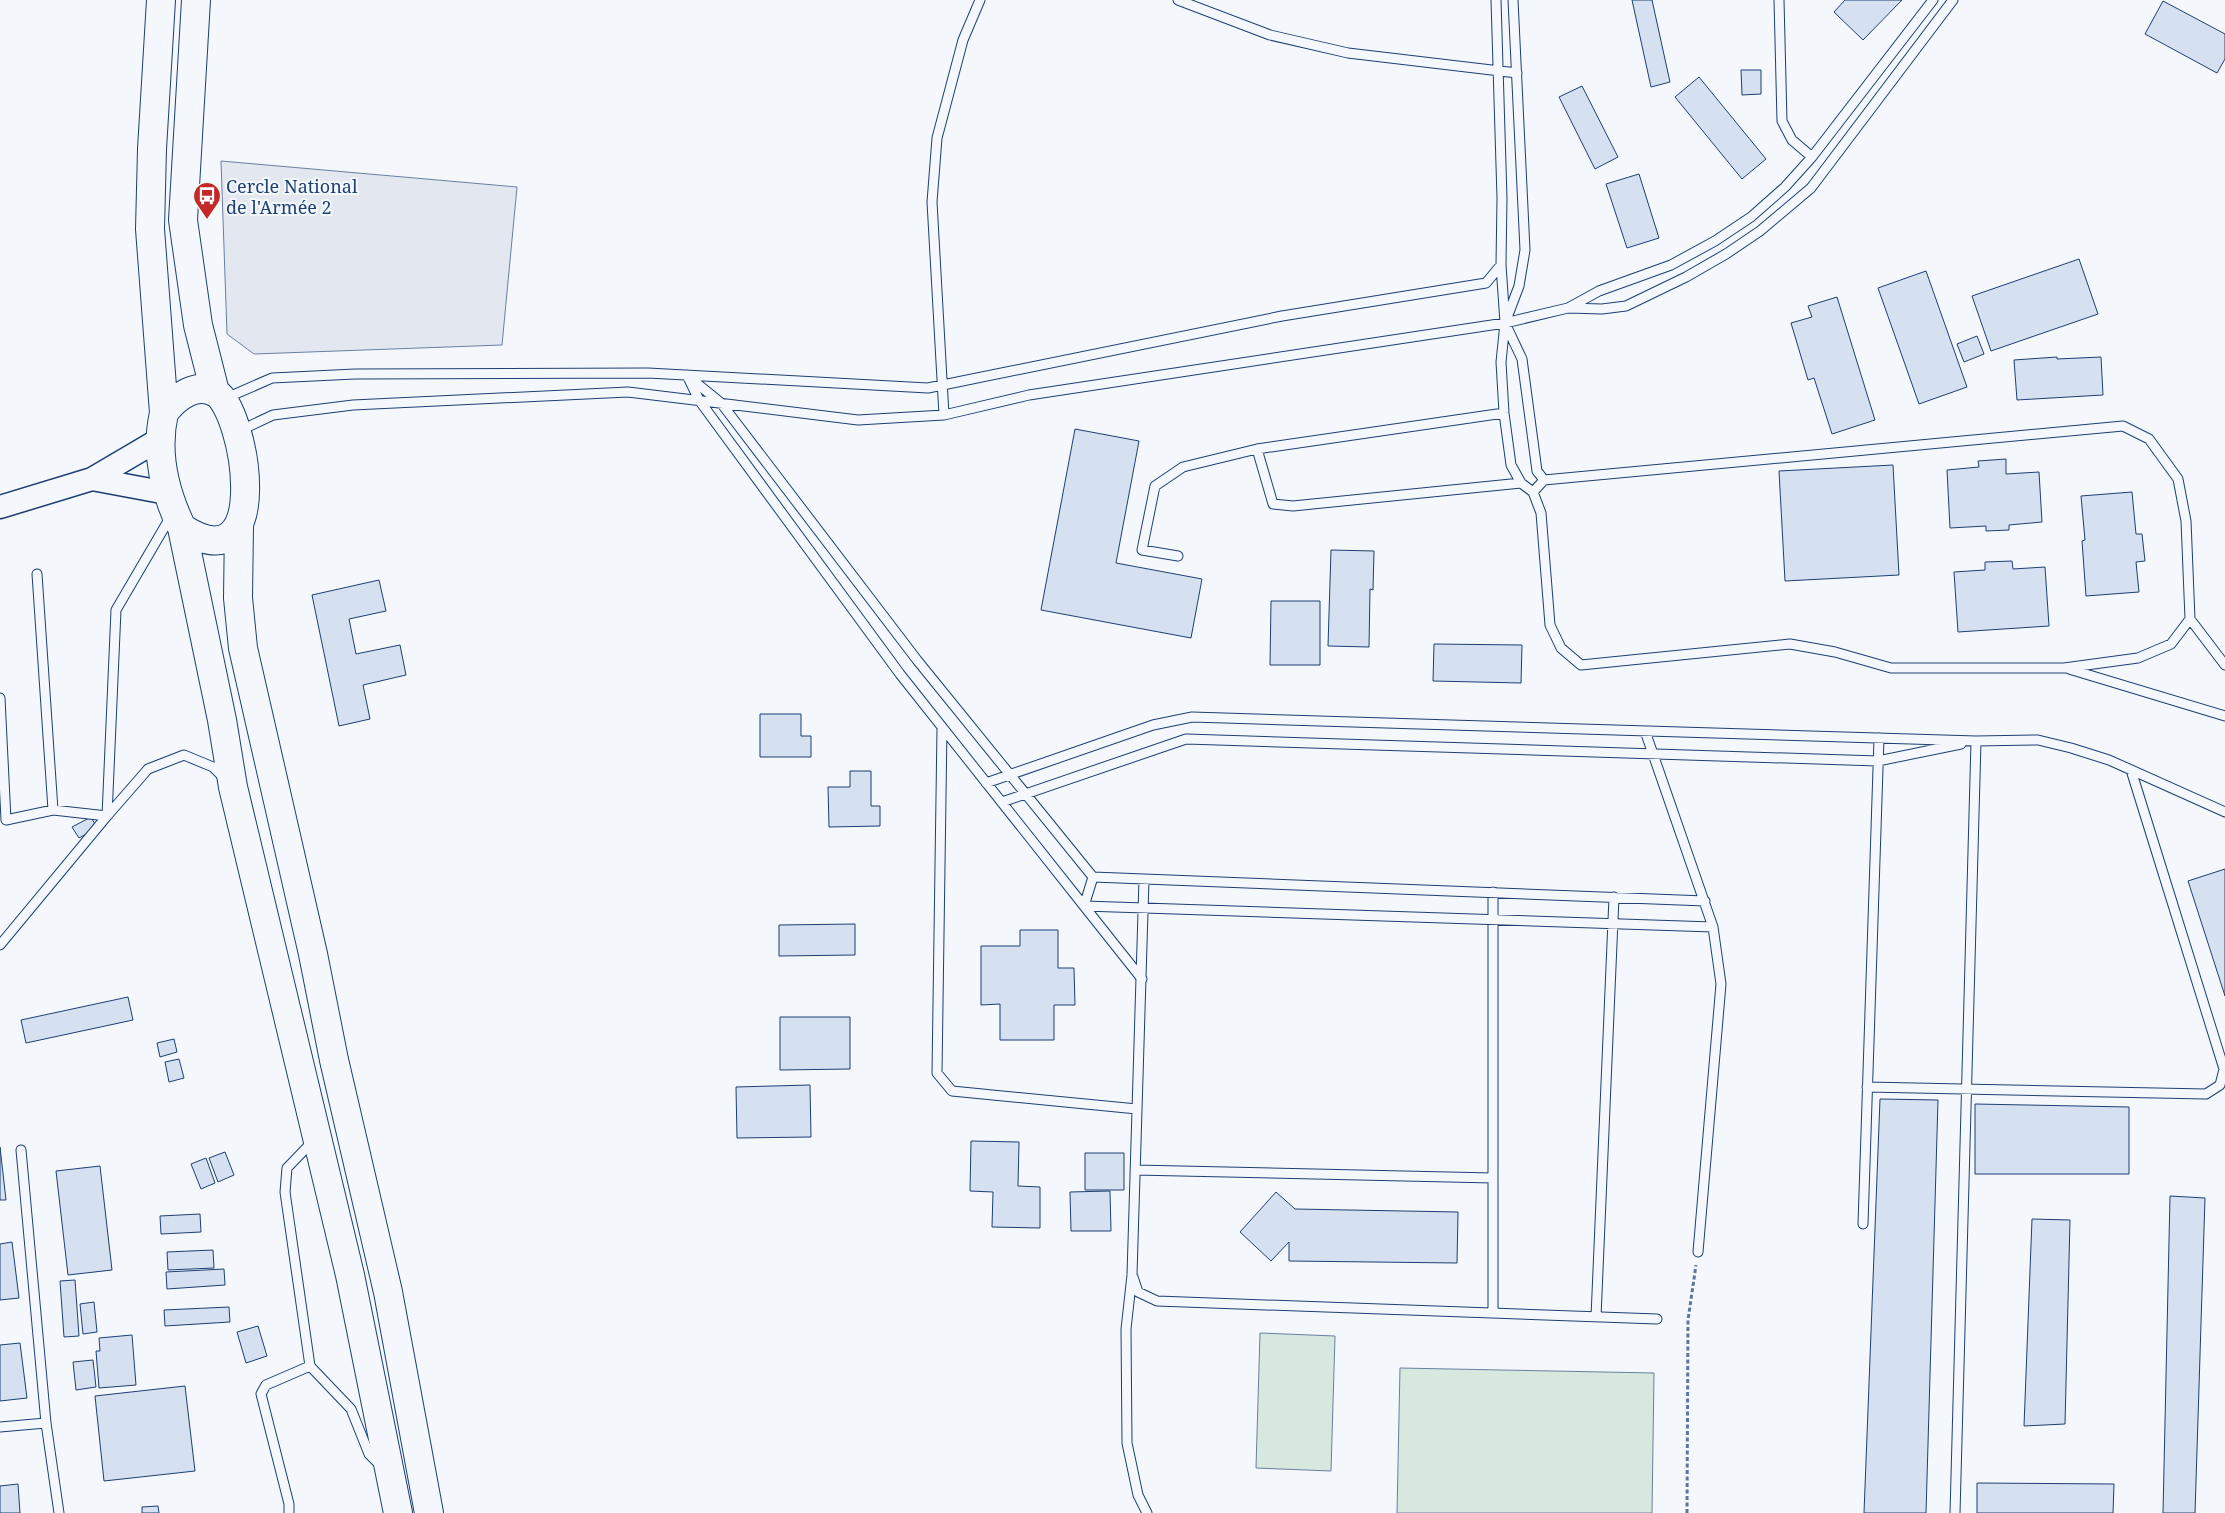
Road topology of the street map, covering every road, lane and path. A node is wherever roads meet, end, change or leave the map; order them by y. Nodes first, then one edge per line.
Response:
1 (161, 0) edge
2 (196, 0) edge
3 (980, 0) edge
4 (1178, 0) edge
5 (1496, 0) edge
6 (1513, 0) edge
7 (1779, 0) edge
8 (1933, 0) edge
9 (1953, 0) edge
10 (1498, 72) junction
11 (1517, 73) junction
12 (1812, 156) junction
13 (1501, 265) junction
14 (1568, 308) junction
15 (1505, 323) junction
16 (687, 375) junction
17 (943, 385) junction
18 (219, 396) junction
19 (698, 400) junction
20 (721, 403) junction
21 (1504, 412) junction
22 (944, 415) junction
23 (162, 426) junction
24 (236, 432) junction
25 (1257, 449) junction
26 (92, 479) junction
27 (1544, 480) junction
28 (1521, 482) junction
29 (1534, 492) junction
30 (0, 507) edge
31 (174, 511) junction
32 (239, 526) junction
33 (1178, 556) dead end
34 (37, 574) dead end
35 (2190, 619) junction
36 (2225, 665) edge
37 (2064, 668) junction
38 (0, 698) edge
39 (2225, 716) edge
40 (942, 728) junction
41 (1645, 731) junction
42 (1879, 738) junction
43 (1976, 741) junction
44 (1653, 754) junction
45 (1878, 761) junction
46 (2131, 770) junction
47 (1010, 774) junction
48 (986, 783) junction
49 (233, 787) junction
50 (1026, 794) junction
51 (1002, 802) junction
52 (53, 810) junction
53 (2225, 812) edge
54 (107, 816) junction
55 (1093, 877) junction
56 (1144, 879) junction
57 (1493, 892) junction
58 (1614, 897) junction
59 (1705, 900) junction
60 (1084, 906) junction
61 (1144, 908) junction
62 (1493, 919) junction
63 (1613, 923) junction
64 (1713, 927) junction
65 (0, 945) edge
66 (1142, 979) junction
67 (2223, 1086) edge
68 (1867, 1087) junction
69 (1967, 1089) junction
70 (1138, 1109) junction
71 (316, 1138) junction
72 (21, 1150) dead end
73 (1135, 1170) junction
74 (1493, 1178) junction
75 (1862, 1224) dead end
76 (1698, 1252) joint
77 (1132, 1275) junction
78 (1493, 1313) junction
79 (1596, 1317) junction
80 (1657, 1319) dead end
81 (310, 1366) junction
82 (46, 1423) junction
83 (0, 1427) edge
84 (390, 1476) junction
85 (59, 1513) edge
86 (289, 1513) edge
87 (398, 1513) edge
88 (429, 1513) edge
89 (1147, 1513) edge
90 (1687, 1513) edge
91 (1955, 1513) edge

1 - 23 highway
2 - 18 highway
3 - 17 lane
4 - 10 lane
5 - 10 lane
6 - 11 lane
7 - 12 lane
8 - 12 lane
9 - 14 lane
10 - 11 lane
10 - 13 lane
11 - 15 lane
12 - 14 lane
13 - 15 lane
13 - 17 lane
14 - 15 lane
15 - 21 lane
15 - 22 lane
15 - 27 lane
16 - 17 lane
16 - 18 lane
16 - 19 lane
16 - 20 lane
17 - 22 lane
18 - 23 highway
18 - 24 highway
19 - 20 lane
19 - 24 lane
19 - 40 lane
20 - 22 lane
20 - 47 lane
21 - 25 lane
21 - 28 lane
23 - 26 street
23 - 31 highway
24 - 32 highway
25 - 28 lane
25 - 33 lane
26 - 30 street
26 - 31 street
27 - 29 lane
27 - 35 lane
28 - 29 lane
29 - 37 lane
31 - 32 highway
31 - 49 highway
31 - 54 lane
32 - 88 highway
34 - 52 lane
35 - 36 lane
35 - 37 lane
37 - 39 lane
38 - 52 lane
40 - 48 lane
40 - 70 lane
41 - 42 lane
41 - 44 lane
41 - 47 lane
42 - 43 lane
42 - 45 lane
43 - 45 lane
43 - 46 lane
43 - 69 lane
44 - 45 lane
44 - 50 lane
44 - 59 lane
45 - 68 lane
46 - 53 lane
46 - 67 lane
47 - 48 lane
47 - 50 lane
48 - 51 lane
49 - 54 lane
49 - 71 highway
50 - 51 lane
50 - 55 lane
51 - 60 lane
52 - 54 lane
54 - 65 lane
55 - 56 lane
55 - 60 lane
56 - 57 lane
56 - 61 lane
57 - 58 lane
57 - 62 lane
58 - 59 lane
58 - 63 lane
59 - 64 lane
60 - 61 lane
60 - 66 lane
61 - 62 lane
61 - 66 lane
62 - 63 lane
62 - 74 lane
63 - 64 lane
63 - 79 lane
64 - 76 lane
66 - 70 lane
67 - 69 lane
68 - 69 lane
68 - 75 lane
69 - 91 lane
70 - 73 lane
71 - 81 lane
71 - 84 highway
72 - 82 lane
73 - 74 lane
73 - 77 lane
74 - 78 lane
76 - 90 path
77 - 78 lane
77 - 89 lane
78 - 79 lane
79 - 80 lane
81 - 84 lane
81 - 86 lane
82 - 83 lane
82 - 85 lane
84 - 87 highway

